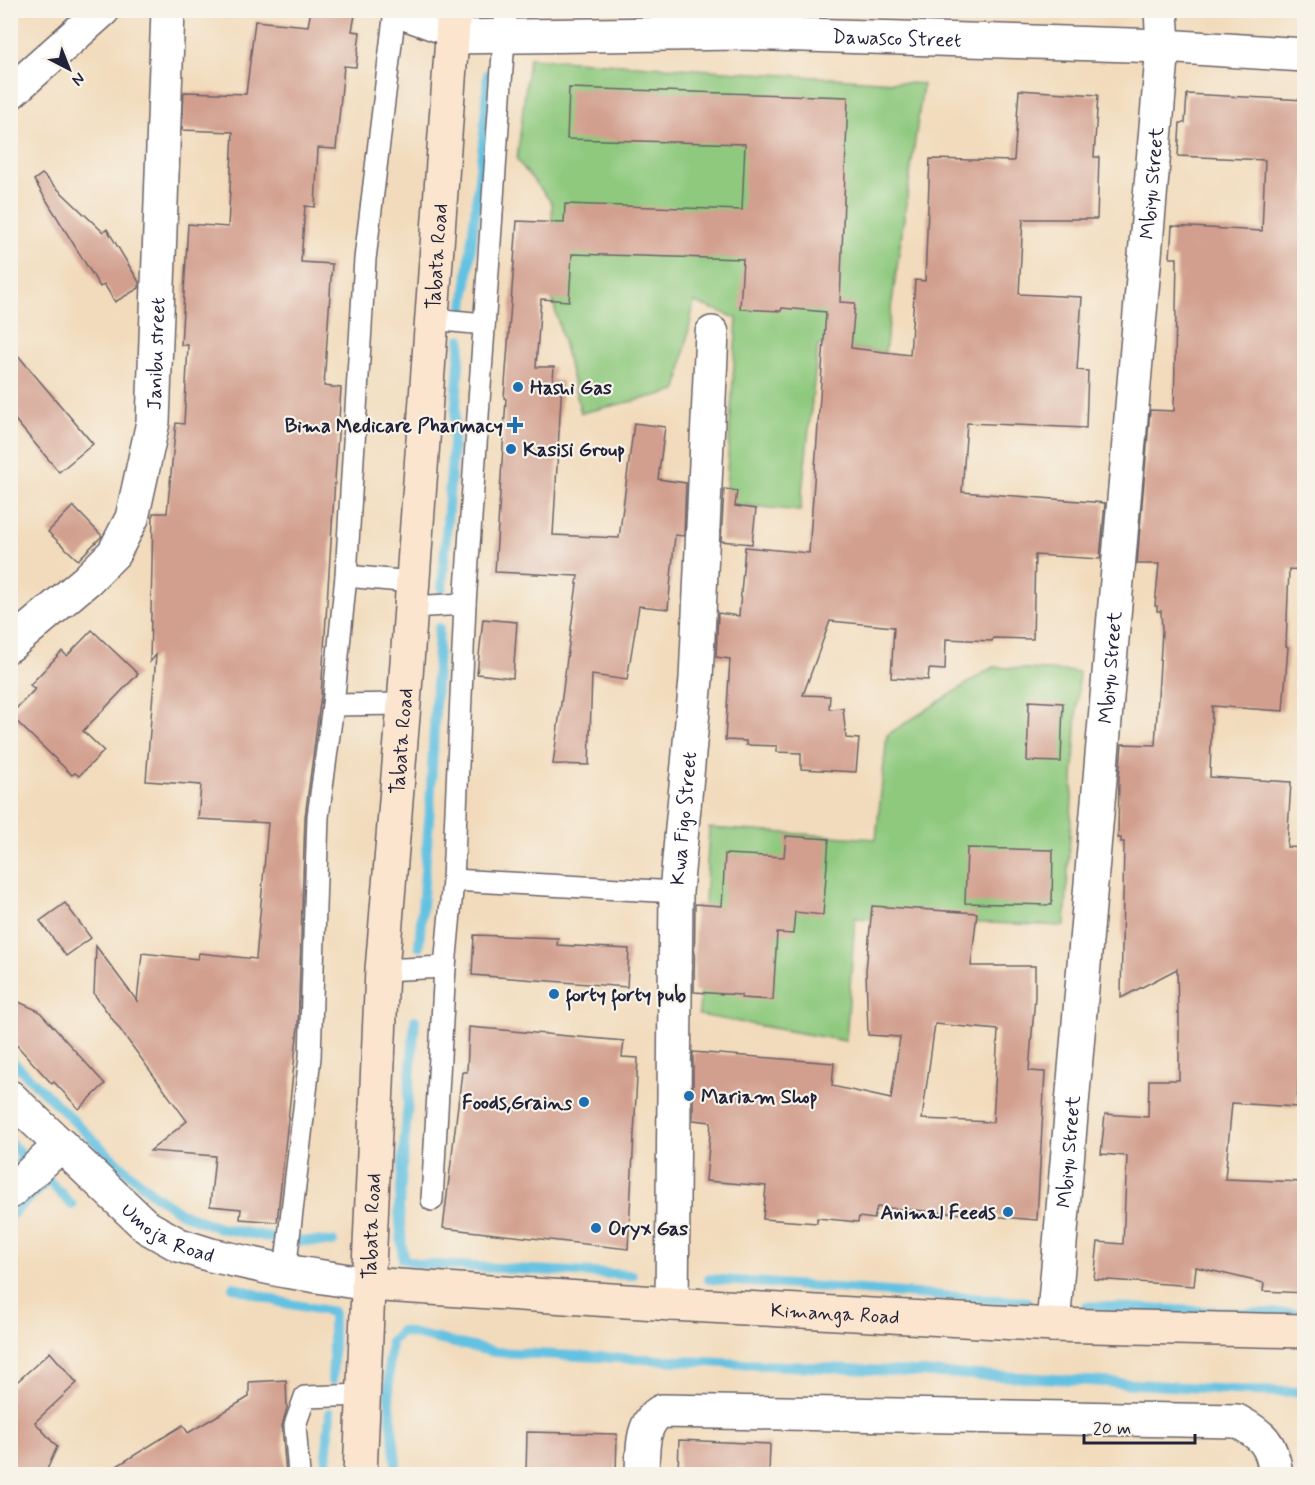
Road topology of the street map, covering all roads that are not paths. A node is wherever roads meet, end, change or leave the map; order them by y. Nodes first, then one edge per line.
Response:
1 (103, 10) edge
2 (168, 10) edge
3 (1161, 10) edge
4 (395, 13) edge
5 (741, 22) edge
6 (505, 23) edge
7 (453, 24) edge
8 (1163, 46) junction
9 (1305, 56) edge
10 (10, 93) edge
11 (432, 319) junction
12 (484, 324) junction
13 (712, 333) dead end
14 (346, 576) junction
15 (412, 595) junction
16 (465, 604) junction
17 (10, 645) edge
18 (404, 704) junction
19 (333, 705) junction
20 (453, 880) junction
21 (676, 892) junction
22 (445, 968) junction
23 (382, 970) junction
24 (10, 1097) edge
25 (61, 1144) junction
26 (10, 1192) edge
27 (432, 1200) dead end
28 (285, 1271) junction
29 (368, 1284) junction
30 (672, 1304) junction
31 (1053, 1325) junction
32 (1305, 1332) edge
33 (363, 1395) junction
34 (299, 1474) edge
35 (360, 1474) edge
36 (642, 1474) edge
37 (1276, 1474) edge

1 - 10 street
2 - 17 street, Janibu street
3 - 8 street, Mbiyu Street
4 - 7 lane
4 - 14 lane
5 - 6 street, Dawasco Street
5 - 8 street, Dawasco Street
6 - 7 street, Dawasco Street
6 - 12 lane
7 - 11 main road, Tabata Road
8 - 9 street, Dawasco Street
8 - 31 street, Mbiyu Street
11 - 12 lane
11 - 15 main road, Tabata Road
12 - 16 lane
13 - 21 street, Kwa Figo Street
14 - 15 lane
14 - 19 lane
15 - 16 lane
15 - 18 main road, Tabata Road
16 - 20 lane
18 - 19 lane
18 - 23 main road, Tabata Road
19 - 28 lane
20 - 21 lane
20 - 22 lane
21 - 30 street, Kwa Figo Street
22 - 23 lane
22 - 27 lane
23 - 29 main road, Tabata Road
24 - 25 street, Umoja Road
25 - 26 street
25 - 28 street, Umoja Road
28 - 29 street, Umoja Road
29 - 30 main road, Kimanga Road
29 - 33 main road, Tabata Road
30 - 31 main road, Kimanga Road
31 - 32 main road, Kimanga Road
33 - 34 lane
33 - 35 main road, Tabata Road
36 - 37 street

